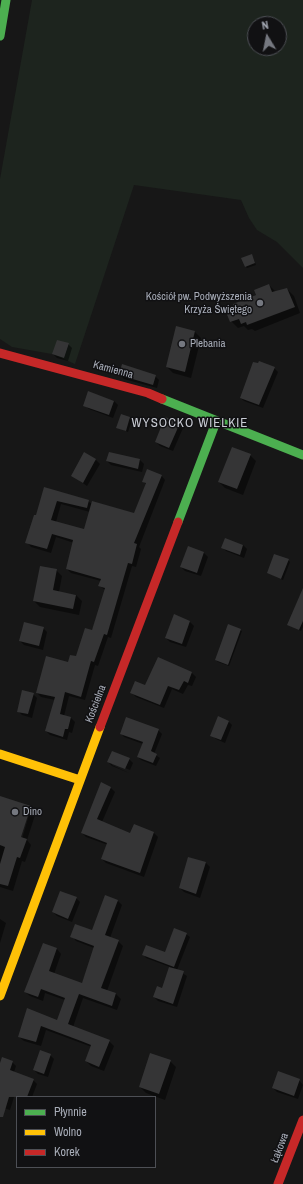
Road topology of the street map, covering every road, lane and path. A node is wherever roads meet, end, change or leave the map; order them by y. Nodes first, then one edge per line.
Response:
1 (6, 0) edge
2 (0, 36) edge
3 (0, 353) edge
4 (216, 422) junction
5 (303, 455) edge
6 (0, 754) edge
7 (80, 780) junction
8 (0, 996) edge
9 (303, 1120) edge
10 (278, 1184) edge

1 - 2 street
3 - 4 street, Kamienna
4 - 5 street, Kamienna
4 - 7 street, Kościelna
6 - 7 street
7 - 8 street, Kościelna
9 - 10 street, Łąkowa

